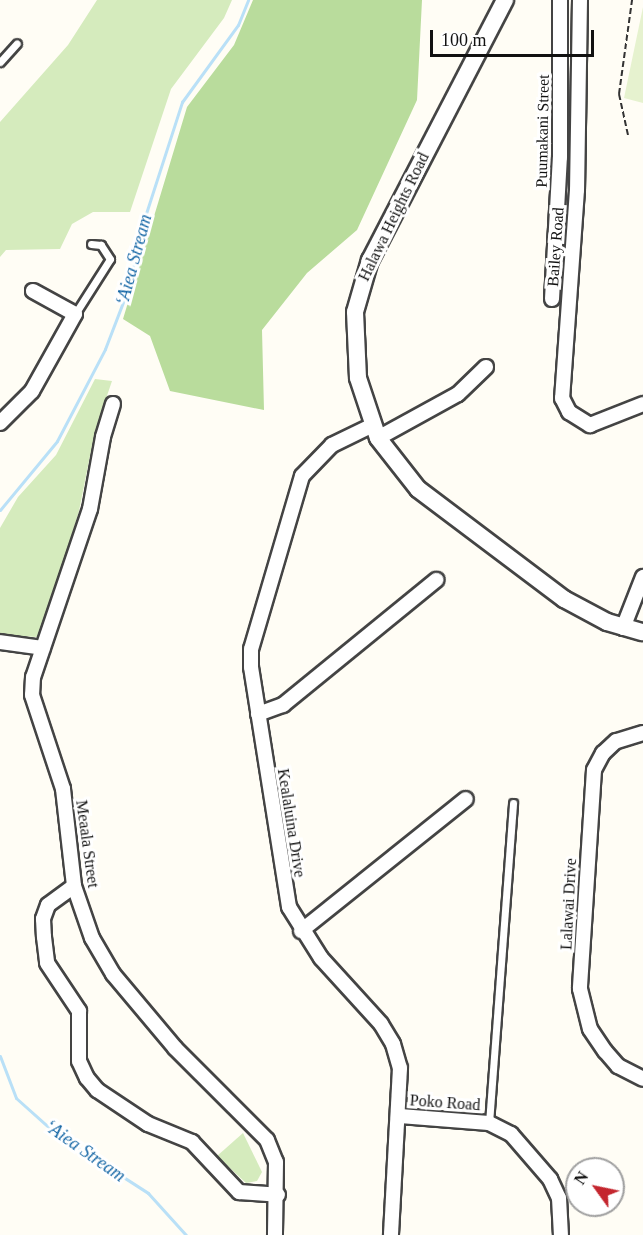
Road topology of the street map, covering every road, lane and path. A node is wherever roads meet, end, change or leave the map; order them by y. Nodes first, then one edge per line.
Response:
1 (505, 0) edge
2 (560, 0) edge
3 (580, 0) edge
4 (632, 0) edge
5 (17, 43) dead end
6 (0, 62) edge
7 (628, 135) dead end
8 (91, 244) dead end
9 (33, 291) dead end
10 (552, 299) dead end
11 (75, 314) junction
12 (486, 367) dead end
13 (114, 404) dead end
14 (643, 404) edge
15 (0, 423) edge
16 (376, 431) junction
17 (643, 577) edge
18 (436, 580) dead end
19 (622, 628) junction
20 (643, 632) edge
21 (0, 642) edge
22 (43, 648) junction
23 (258, 714) junction
24 (643, 733) edge
25 (466, 799) dead end
26 (513, 803) dead end
27 (74, 886) junction
28 (301, 931) junction
29 (643, 1079) edge
30 (400, 1116) junction
31 (489, 1123) junction
32 (278, 1195) junction
33 (275, 1235) edge
34 (391, 1235) edge
35 (561, 1235) edge

1 - 16 street, Halawa Heights Road
2 - 10 street, Puumakani Street
3 - 14 street, Bailey Road
4 - 7 path
5 - 6 lane
8 - 11 lane
9 - 11 street
11 - 15 street
12 - 16 street, Kealaluina Drive
13 - 22 street, Meaala Street
16 - 19 street, Halawa Heights Road
16 - 23 street, Kealaluina Drive
17 - 19 street
18 - 23 street
19 - 20 street, Halawa Heights Road
21 - 22 street
22 - 27 street, Meaala Street
23 - 28 street, Kealaluina Drive
24 - 29 street, Lalawai Drive
25 - 28 street
26 - 31 lane
27 - 32 street, Meaala Street
27 - 32 street
28 - 30 street, Kealaluina Drive
30 - 31 street, Poko Road
30 - 34 street, Kealaluina Drive
31 - 35 street, Poko Road
32 - 33 street, Meaala Street

